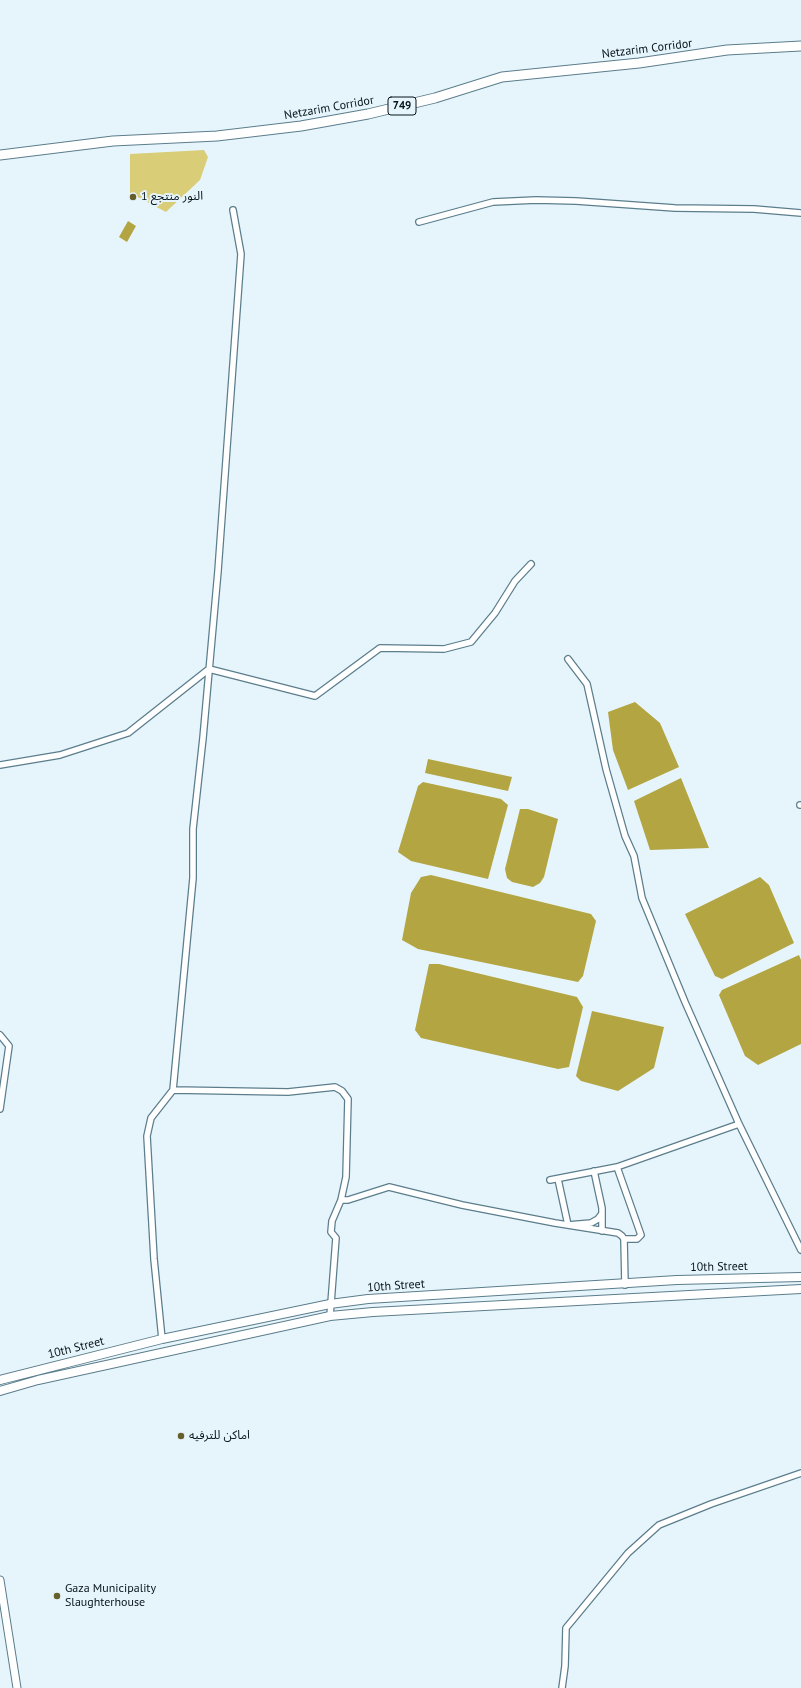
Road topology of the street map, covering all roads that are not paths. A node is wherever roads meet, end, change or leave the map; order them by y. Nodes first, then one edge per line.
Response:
1 (801, 46) edge
2 (0, 155) edge
3 (233, 210) dead end
4 (801, 213) edge
5 (419, 222) dead end
6 (532, 564) dead end
7 (568, 659) dead end
8 (209, 669) junction
9 (0, 765) edge
10 (0, 1035) edge
11 (173, 1090) junction
12 (0, 1109) edge
13 (739, 1124) junction
14 (617, 1167) junction
15 (594, 1172) junction
16 (558, 1178) junction
17 (550, 1180) dead end
18 (341, 1200) junction
19 (601, 1214) junction
20 (568, 1225) junction
21 (602, 1231) junction
22 (624, 1240) junction
23 (801, 1250) edge
24 (801, 1277) edge
25 (625, 1285) junction
26 (801, 1289) edge
27 (330, 1304) junction
28 (330, 1316) junction
29 (162, 1339) junction
30 (0, 1380) edge
31 (0, 1391) edge
32 (801, 1473) edge
33 (0, 1580) edge
34 (17, 1688) edge
35 (562, 1688) edge

1 - 2 main road, Netzarim Corridor / 749
3 - 8 street
4 - 5 street
6 - 8 street
7 - 13 street
8 - 9 street
8 - 11 street
10 - 12 street
11 - 18 street
11 - 29 street
13 - 14 street
13 - 23 street
14 - 15 street
14 - 22 street
15 - 16 street
15 - 19 street
16 - 17 street
16 - 20 street
18 - 20 street
18 - 27 street
19 - 20 street
19 - 21 street
20 - 21 street
21 - 22 street
22 - 25 street
24 - 25 main road, 10th Street
25 - 27 main road, 10th Street
26 - 28 main road, 10th Street
27 - 28 street
27 - 29 main road, 10th Street
28 - 31 main road, 10th Street
29 - 30 main road, 10th Street
32 - 35 street
33 - 34 street

